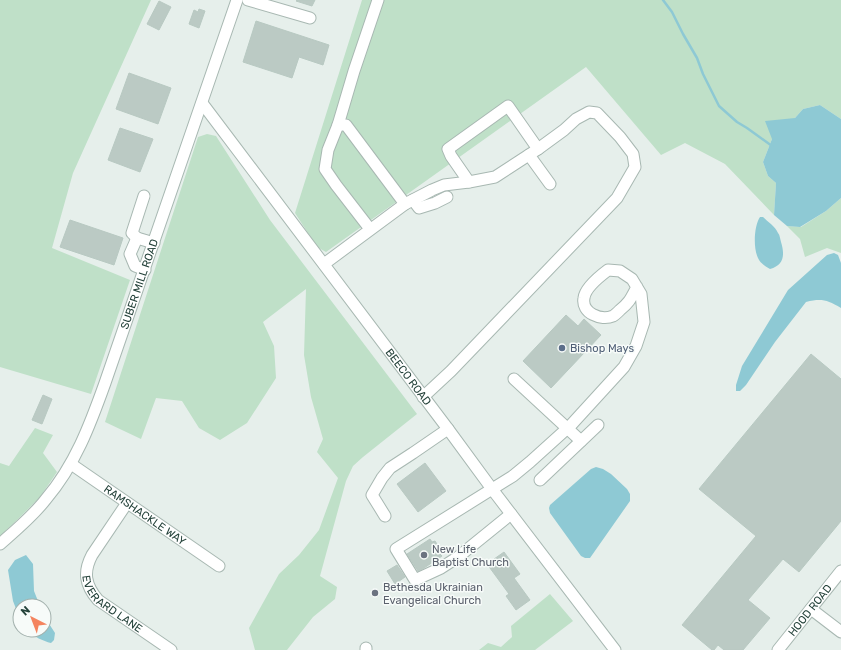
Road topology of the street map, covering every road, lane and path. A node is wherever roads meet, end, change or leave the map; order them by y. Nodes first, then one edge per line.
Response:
1 (237, 0) edge
2 (248, 0) edge
3 (378, 0) edge
4 (310, 18) dead end
5 (202, 103) junction
6 (338, 125) junction
7 (534, 152) junction
8 (469, 182) junction
9 (550, 184) dead end
10 (144, 196) dead end
11 (447, 197) dead end
12 (409, 202) junction
13 (370, 229) junction
14 (137, 238) junction
15 (154, 243) junction
16 (324, 264) junction
17 (145, 270) junction
18 (637, 287) junction
19 (514, 379) dead end
20 (423, 396) junction
21 (598, 425) dead end
22 (567, 428) junction
23 (448, 429) junction
24 (581, 441) junction
25 (71, 464) junction
26 (540, 480) dead end
27 (492, 490) junction
28 (127, 503) junction
29 (511, 514) junction
30 (385, 516) dead end
31 (0, 544) edge
32 (219, 566) dead end
33 (841, 571) edge
34 (811, 609) junction
35 (841, 632) edge
36 (171, 650) edge
37 (615, 650) edge
38 (778, 650) edge

1 - 5 street, SUBER MILL ROAD
2 - 4 street
3 - 6 street
5 - 15 street, SUBER MILL ROAD
5 - 16 street, BEECO ROAD
6 - 12 street
6 - 13 street
7 - 8 street
7 - 8 street
7 - 9 street
7 - 20 street
8 - 12 street
10 - 14 street
11 - 12 street
12 - 13 street
13 - 16 street
14 - 15 street
14 - 17 street
15 - 17 street, SUBER MILL ROAD
16 - 20 street, BEECO ROAD
17 - 25 street, SUBER MILL ROAD
18 - 18 street
18 - 22 street
19 - 22 street
20 - 23 street, BEECO ROAD
21 - 24 street
22 - 24 street
22 - 27 street
23 - 27 street, BEECO ROAD
23 - 30 street
24 - 26 street
25 - 28 street, RAMSHACKLE WAY
25 - 31 street, SUBER MILL ROAD
27 - 29 street, BEECO ROAD
27 - 29 street
28 - 32 street, RAMSHACKLE WAY
28 - 36 street, EVERARD LANE
29 - 37 street, BEECO ROAD
33 - 34 street, HOOD ROAD
34 - 35 street
34 - 38 street, HOOD ROAD

